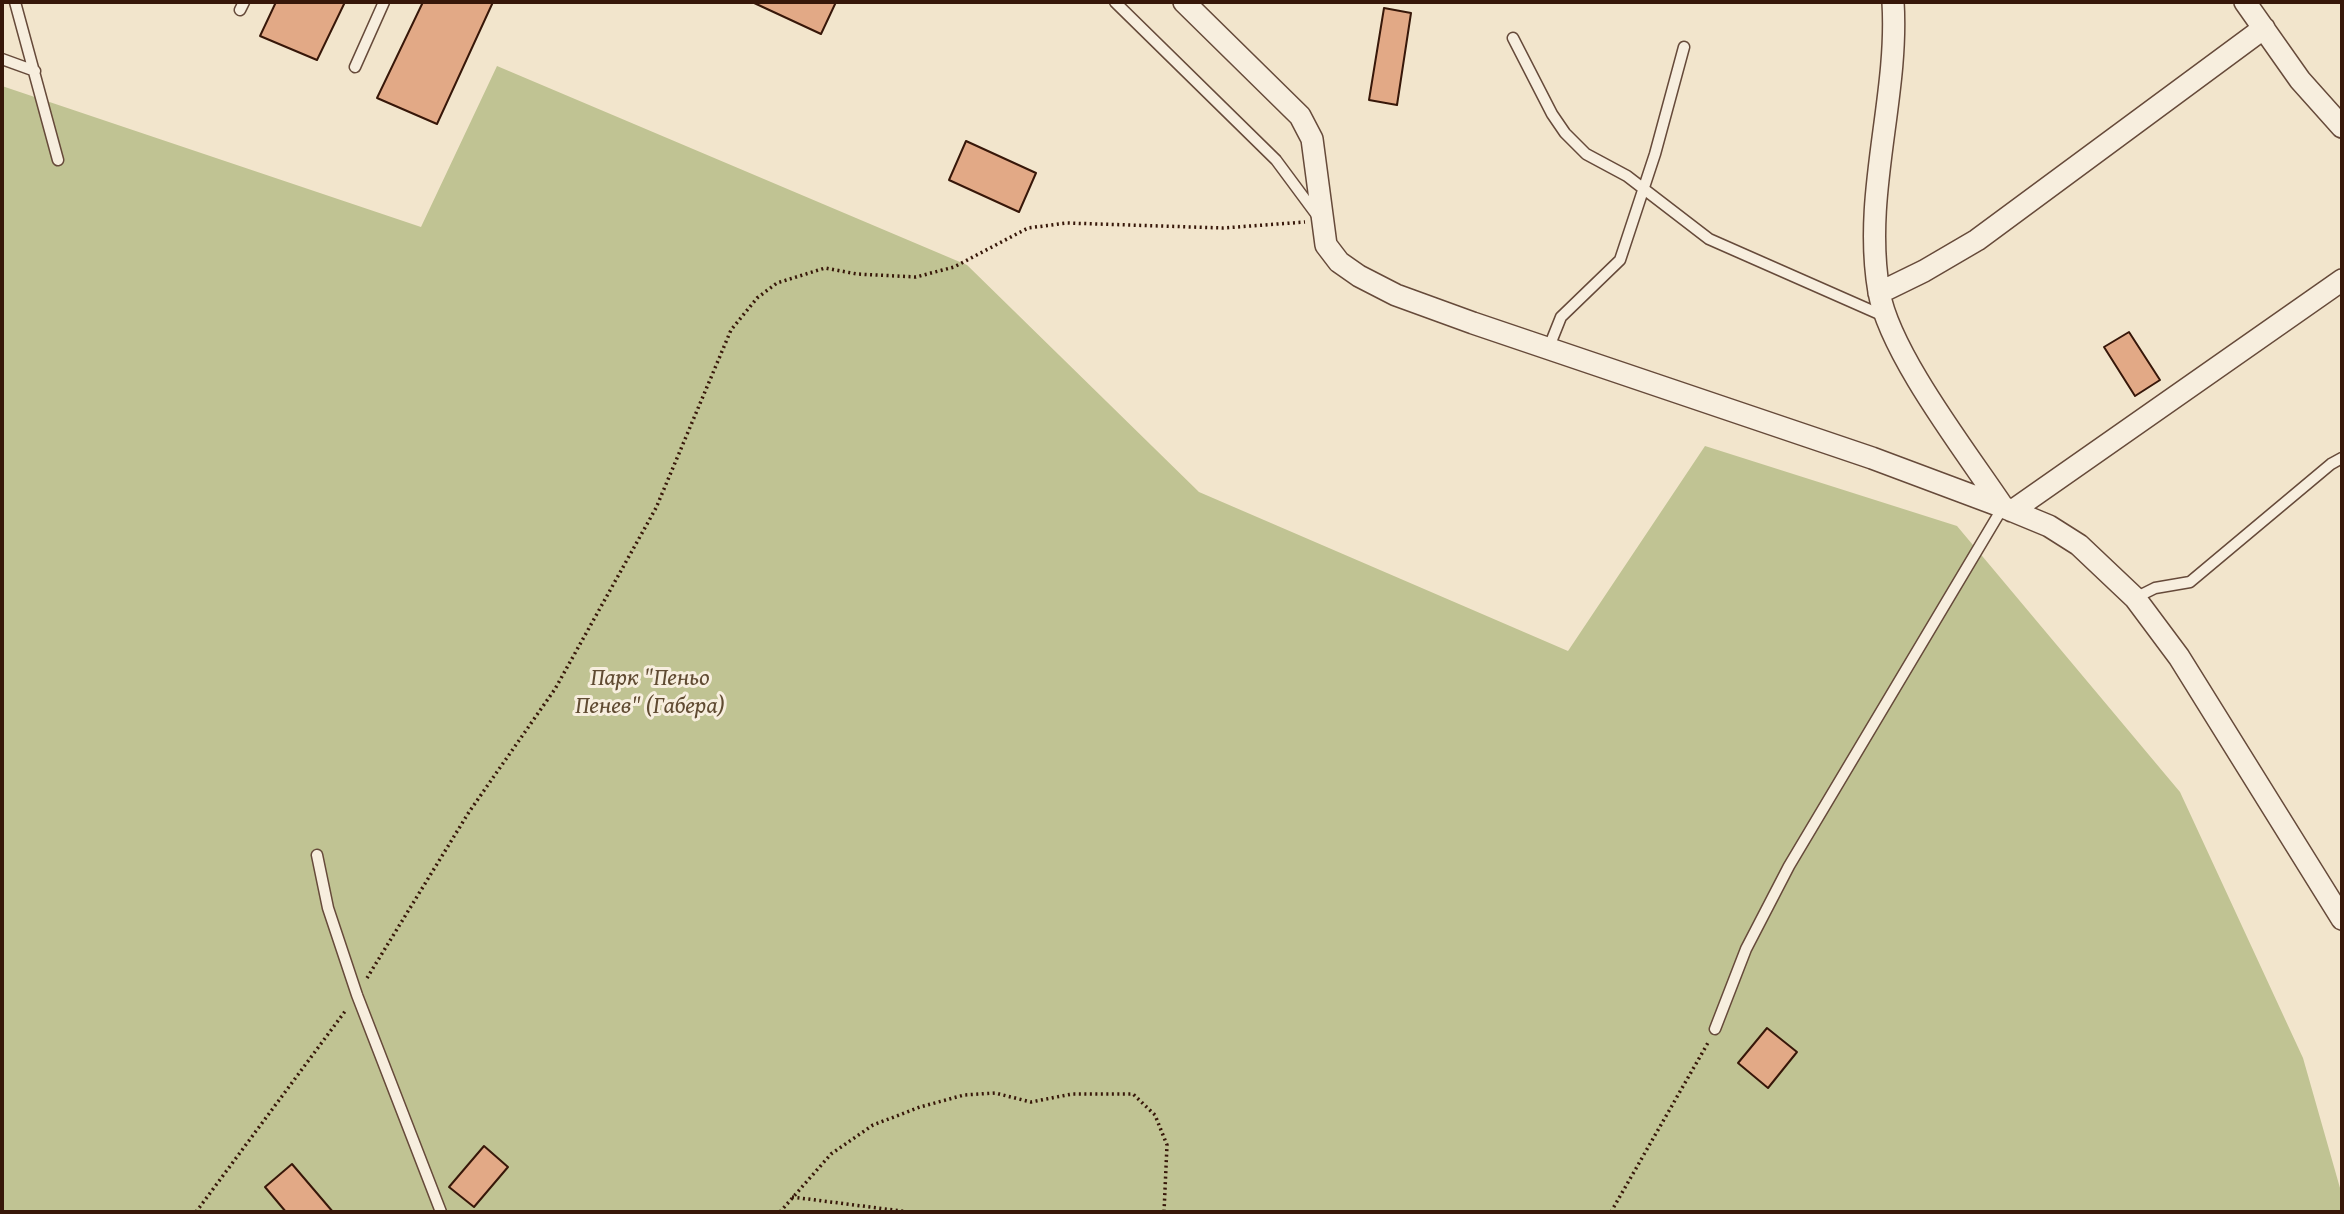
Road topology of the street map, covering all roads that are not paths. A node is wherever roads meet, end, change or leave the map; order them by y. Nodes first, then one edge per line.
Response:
1 (16, 2) edge
2 (384, 2) edge
3 (1115, 2) edge
4 (1184, 2) edge
5 (2245, 2) edge
6 (1889, 3) edge
7 (2264, 28) junction
8 (1513, 38) dead end
9 (1684, 47) dead end
10 (2, 59) edge
11 (355, 67) dead end
12 (35, 71) junction
13 (2342, 127) edge
14 (58, 160) dead end
15 (1643, 188) junction
16 (1321, 221) junction
17 (2340, 284) edge
18 (1879, 293) junction
19 (1886, 317) junction
20 (1549, 347) junction
21 (2342, 458) edge
22 (2008, 509) junction
23 (2135, 598) junction
24 (317, 855) dead end
25 (2342, 919) edge
26 (1715, 1029) road end
27 (442, 1212) edge

1 - 12 lane
2 - 11 lane
3 - 16 lane
4 - 16 street
5 - 7 street
6 - 18 street
7 - 13 street
7 - 18 street
8 - 15 lane
9 - 15 lane
10 - 12 lane
12 - 14 lane
15 - 19 lane
15 - 20 lane
16 - 20 street
17 - 22 street
18 - 19 street
19 - 22 street
20 - 22 street
21 - 23 lane
22 - 23 street
22 - 26 lane
23 - 25 street
24 - 27 lane

